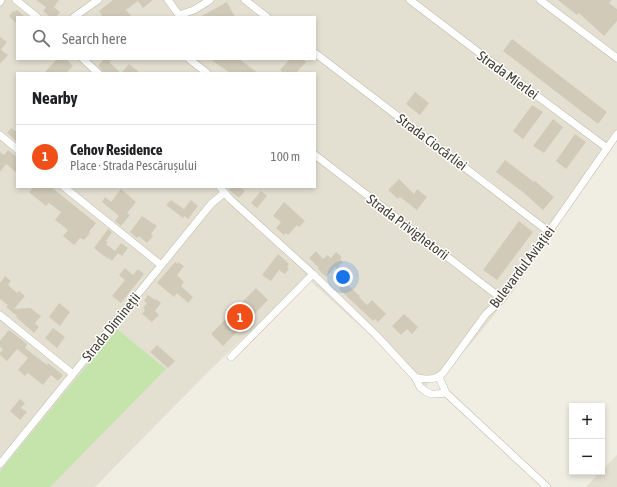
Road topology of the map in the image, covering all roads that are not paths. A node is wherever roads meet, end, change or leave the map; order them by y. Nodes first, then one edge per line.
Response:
1 (16, 0) edge
2 (98, 0) edge
3 (168, 0) edge
4 (210, 0) edge
5 (245, 0) edge
6 (410, 0) edge
7 (540, 0) edge
8 (35, 16) edge
9 (75, 16) edge
10 (178, 16) edge
11 (266, 16) edge
12 (316, 54) edge
13 (617, 58) edge
14 (84, 60) edge
15 (190, 60) edge
16 (97, 72) edge
17 (206, 72) edge
18 (617, 134) edge
19 (0, 135) edge
20 (16, 148) edge
21 (607, 148) junction
22 (316, 156) edge
23 (65, 188) edge
24 (222, 190) edge
25 (549, 232) junction
26 (161, 265) junction
27 (313, 274) junction
28 (502, 298) junction
29 (0, 315) edge
30 (231, 356) dead end
31 (73, 374) junction
32 (415, 377) junction
33 (439, 377) junction
34 (446, 393) junction
35 (0, 464) edge
36 (547, 487) edge

1 - 8 street
2 - 9 street
3 - 10 street
4 - 10 street
5 - 11 street
6 - 21 street, Strada Mierlei
7 - 13 street
12 - 25 street, Strada Ciocârliei
14 - 16 street
15 - 17 street
18 - 21 street, Bulevardul Aviației
19 - 20 street
21 - 25 street, Bulevardul Aviației
22 - 28 street, Strada Privighetorii
23 - 26 street
24 - 26 street, Strada Dimineții
24 - 27 street
25 - 28 street, Bulevardul Aviației
26 - 31 street, Strada Dimineții
27 - 30 street
27 - 32 street
28 - 33 street, Bulevardul Aviației
29 - 31 street
31 - 35 street, Strada Dimineții
32 - 33 street
32 - 34 street
33 - 34 street
34 - 36 street

